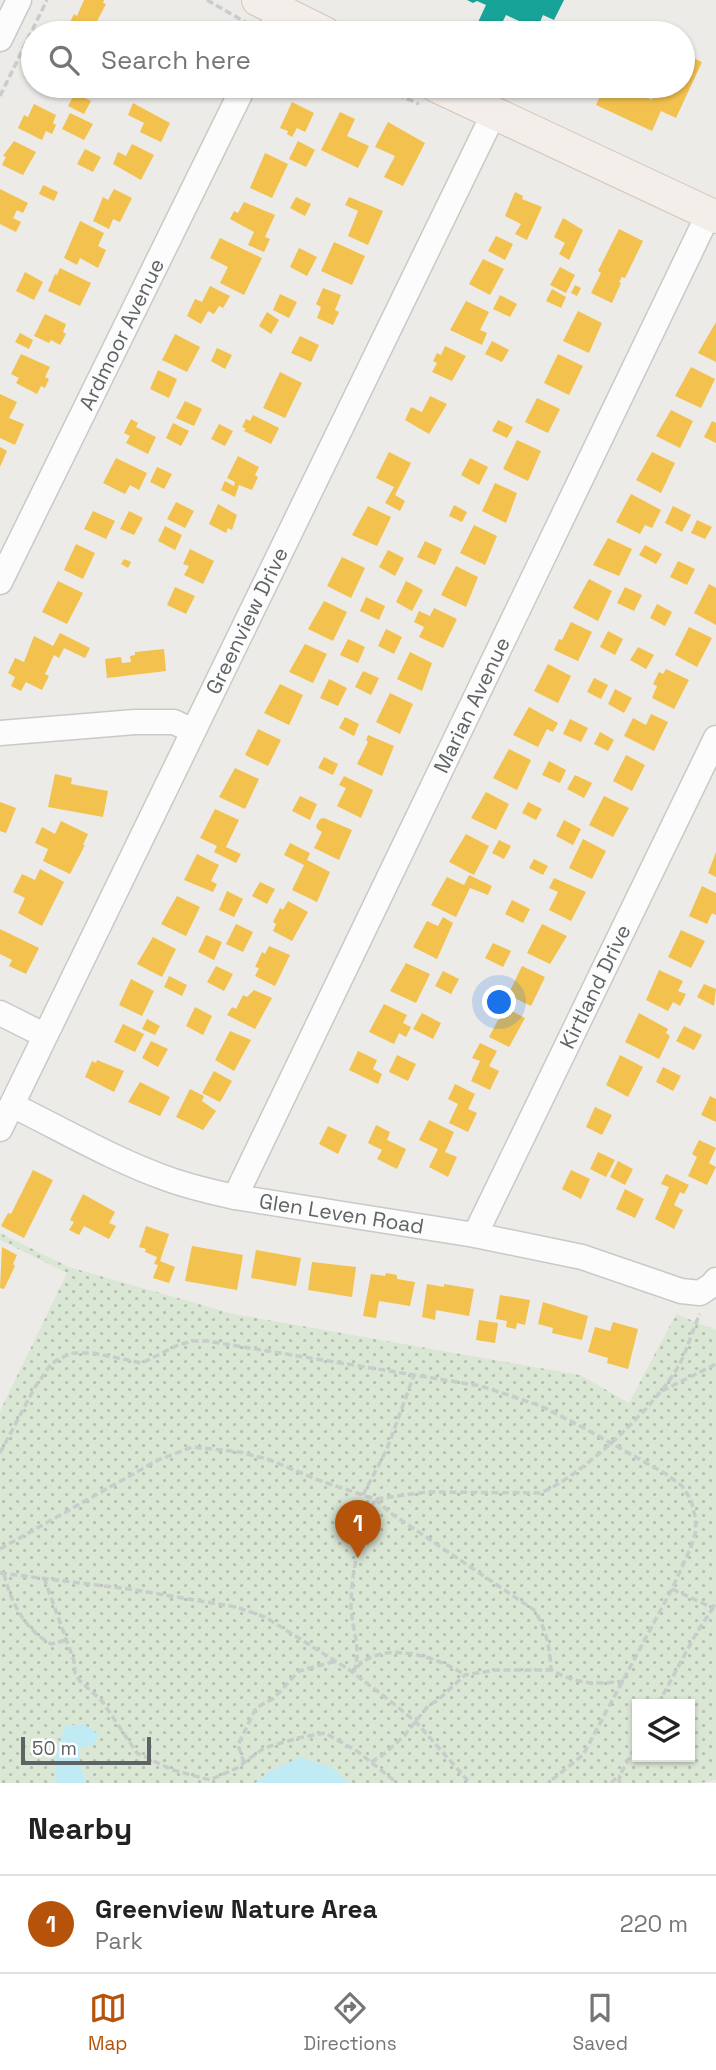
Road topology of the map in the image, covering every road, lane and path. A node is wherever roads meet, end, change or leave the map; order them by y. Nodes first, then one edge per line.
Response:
1 (19, 0) edge
2 (47, 0) edge
3 (207, 0) edge
4 (268, 14) edge
5 (37, 21) edge
6 (289, 21) edge
7 (0, 39) edge
8 (21, 53) edge
9 (0, 96) edge
10 (238, 98) edge
11 (462, 98) edge
12 (494, 113) junction
13 (713, 215) edge
14 (0, 582) edge
15 (193, 730) junction
16 (0, 733) edge
17 (716, 738) edge
18 (0, 1013) edge
19 (44, 1035) junction
20 (12, 1105) junction
21 (0, 1129) edge
22 (235, 1197) junction
23 (475, 1235) junction
24 (714, 1283) edge
25 (716, 1364) edge
26 (415, 1374) junction
27 (660, 1392) junction
28 (610, 1444) junction
29 (0, 1453) edge
30 (363, 1494) junction
31 (375, 1499) junction
32 (0, 1549) edge
33 (2, 1573) edge
34 (44, 1578) junction
35 (672, 1589) junction
36 (716, 1601) edge
37 (715, 1609) edge
38 (66, 1640) junction
39 (336, 1661) junction
40 (551, 1670) junction
41 (354, 1672) junction
42 (465, 1675) junction
43 (624, 1681) junction
44 (661, 1699) edge
45 (415, 1721) junction
46 (632, 1753) edge
47 (371, 1762) junction
48 (244, 1763) junction
49 (620, 1775) junction
50 (397, 1783) edge
51 (470, 1783) edge
52 (548, 1783) edge
53 (611, 1783) edge
54 (619, 1783) edge

1 - 7 street
2 - 5 path
3 - 4 path
4 - 6 main road
8 - 9 path
10 - 14 street, Ardmoor Avenue
11 - 12 main road
12 - 13 main road
12 - 15 street, Greenview Drive
13 - 22 street, Marian Avenue
15 - 16 street
15 - 19 street, Greenview Drive
17 - 23 street, Kirtland Drive
18 - 19 street
19 - 20 street, Greenview Drive
20 - 21 street, Greenview Drive
20 - 22 street, Glen Leven Road
22 - 23 street, Glen Leven Road
23 - 24 street, Glen Leven Road
24 - 27 path
25 - 27 path
26 - 28 path
26 - 29 path
26 - 30 path
27 - 28 path
28 - 31 path
28 - 35 path
30 - 31 path
30 - 32 path
31 - 40 path
31 - 41 path
33 - 34 path
33 - 38 path
34 - 38 path
34 - 39 path
35 - 37 path
35 - 43 path
36 - 37 path
37 - 44 path
38 - 48 path
39 - 41 path
39 - 48 path
40 - 42 path
40 - 43 path
41 - 42 path
41 - 45 path
42 - 45 path
43 - 52 path
45 - 47 path
45 - 51 path
46 - 49 path
47 - 48 path
47 - 50 path
49 - 53 path
49 - 54 path

